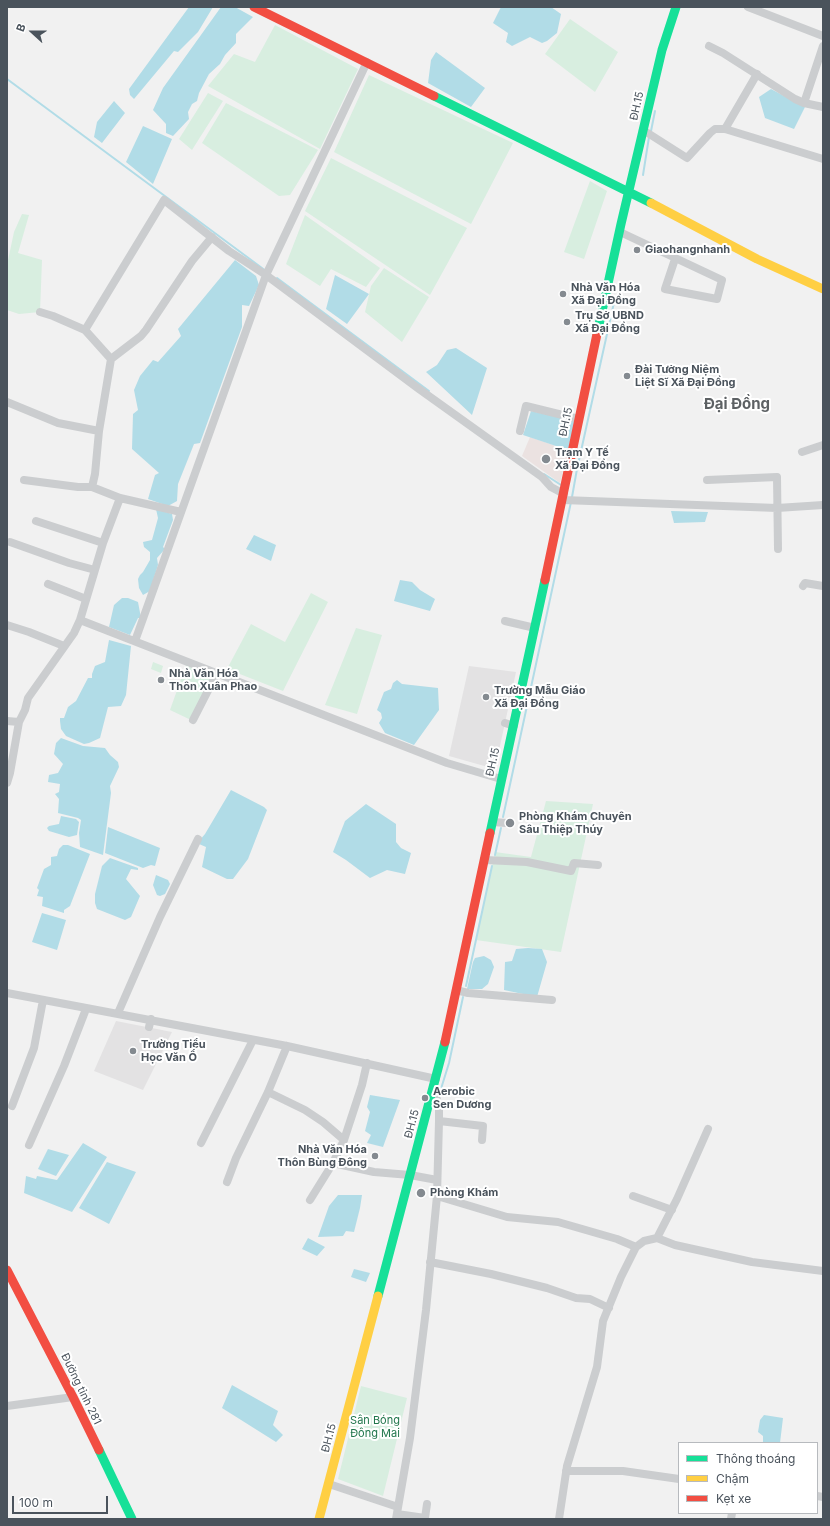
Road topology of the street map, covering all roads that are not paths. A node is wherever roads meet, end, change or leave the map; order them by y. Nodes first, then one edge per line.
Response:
1 (254, 7) edge
2 (676, 7) edge
3 (748, 7) edge
4 (823, 36) edge
5 (709, 46) dead end
6 (823, 46) edge
7 (367, 62) junction
8 (757, 74) junction
9 (804, 103) junction
10 (823, 107) edge
11 (725, 129) junction
12 (643, 130) junction
13 (823, 159) edge
14 (629, 192) junction
15 (620, 232) junction
16 (212, 237) junction
17 (675, 259) junction
18 (266, 275) junction
19 (823, 289) edge
20 (40, 312) dead end
21 (85, 330) junction
22 (111, 359) junction
23 (7, 402) edge
24 (579, 419) junction
25 (98, 431) junction
26 (520, 431) dead end
27 (823, 445) edge
28 (802, 452) dead end
29 (24, 480) dead end
30 (708, 480) dead end
31 (92, 487) junction
32 (564, 497) junction
33 (120, 498) junction
34 (823, 505) edge
35 (777, 508) junction
36 (182, 512) junction
37 (36, 522) dead end
38 (10, 542) dead end
39 (103, 543) junction
40 (778, 549) dead end
41 (95, 570) junction
42 (48, 584) dead end
43 (803, 586) dead end
44 (823, 586) edge
45 (86, 598) junction
46 (80, 620) junction
47 (505, 621) dead end
48 (7, 625) edge
49 (535, 628) junction
50 (135, 641) junction
51 (64, 646) junction
52 (216, 673) junction
53 (193, 720) dead end
54 (7, 721) edge
55 (19, 722) junction
56 (501, 779) junction
57 (7, 783) edge
58 (493, 822) junction
59 (506, 823) dead end
60 (198, 839) dead end
61 (485, 860) junction
62 (598, 865) dead end
63 (456, 990) junction
64 (7, 993) edge
65 (43, 1000) junction
66 (552, 1000) dead end
67 (86, 1008) junction
68 (118, 1013) junction
69 (253, 1040) junction
70 (287, 1046) junction
71 (367, 1063) junction
72 (435, 1083) junction
73 (268, 1092) junction
74 (12, 1106) dead end
75 (439, 1121) junction
76 (708, 1128) dead end
77 (344, 1140) junction
78 (482, 1140) dead end
79 (30, 1144) dead end
80 (201, 1144) dead end
81 (333, 1163) junction
82 (410, 1175) junction
83 (436, 1180) junction
84 (228, 1182) dead end
85 (437, 1196) junction
86 (633, 1196) dead end
87 (310, 1200) dead end
88 (672, 1210) junction
89 (657, 1238) junction
90 (636, 1248) junction
91 (430, 1262) junction
92 (823, 1271) edge
93 (8, 1274) edge
94 (609, 1308) junction
95 (73, 1397) junction
96 (7, 1406) edge
97 (566, 1471) junction
98 (678, 1479) edge
99 (328, 1484) junction
100 (427, 1504) dead end
101 (397, 1513) edge
102 (132, 1519) edge
103 (319, 1519) edge
104 (559, 1519) edge

1 - 7 main road
2 - 12 main road, ĐH.15 / ĐH.15
3 - 4 street
5 - 8 street
6 - 9 street
7 - 14 main road
7 - 18 street
8 - 9 street
8 - 11 street
9 - 10 street
11 - 12 street
11 - 13 street
12 - 14 main road, ĐH.15 / ĐH.15
14 - 15 main road, ĐH.15 / ĐH.15
14 - 19 main road
15 - 17 street
15 - 24 main road, ĐH.15 / ĐH.15
16 - 18 street
16 - 21 street
16 - 22 street
17 - 17 street
18 - 32 street
18 - 36 street
20 - 21 street
21 - 22 street
22 - 25 street
23 - 25 street
24 - 26 street
24 - 32 main road, ĐH.15 / ĐH.15
25 - 31 street
27 - 28 street
29 - 31 street
30 - 35 street
31 - 33 street
32 - 35 street
32 - 49 main road, ĐH.15 / ĐH.15
33 - 36 street
33 - 39 street
34 - 35 street
35 - 40 street
36 - 50 street
37 - 39 street
38 - 41 street
39 - 41 street
41 - 45 street
42 - 45 street
43 - 44 street
45 - 46 street
46 - 50 street
46 - 51 street
47 - 49 street
48 - 51 street
49 - 56 main road, ĐH.15 / ĐH.15
50 - 52 street
51 - 55 street
52 - 53 street
52 - 56 street
54 - 55 street
55 - 57 street
56 - 58 main road, ĐH.15 / ĐH.15
58 - 59 street
58 - 61 main road, ĐH.15 / ĐH.15
60 - 68 street
61 - 62 street
61 - 63 main road, ĐH.15 / ĐH.15
63 - 66 street
63 - 72 main road, ĐH.15 / ĐH.15
64 - 65 street
65 - 67 street
65 - 74 street
67 - 68 street
67 - 79 street
68 - 69 street
69 - 70 street
69 - 80 street
70 - 71 street
70 - 73 street
71 - 72 street
71 - 77 street
72 - 75 street
72 - 82 main road, ĐH.15 / ĐH.15
73 - 77 street
73 - 84 street
75 - 78 street
75 - 83 street
76 - 88 street
77 - 81 street
81 - 82 street
81 - 87 street
82 - 83 street
82 - 99 main road, ĐH.15 / ĐH.15
83 - 85 street
85 - 90 street
85 - 91 street
86 - 88 street
88 - 89 street
89 - 90 street
89 - 92 street
90 - 94 street
91 - 94 street
91 - 101 street
93 - 95 main road, Đường tỉnh 281
94 - 97 street
95 - 96 street
95 - 102 main road, Đường tỉnh 281
97 - 98 street
97 - 104 street
99 - 101 street
99 - 103 main road, ĐH.15 / ĐH.15
100 - 101 street

